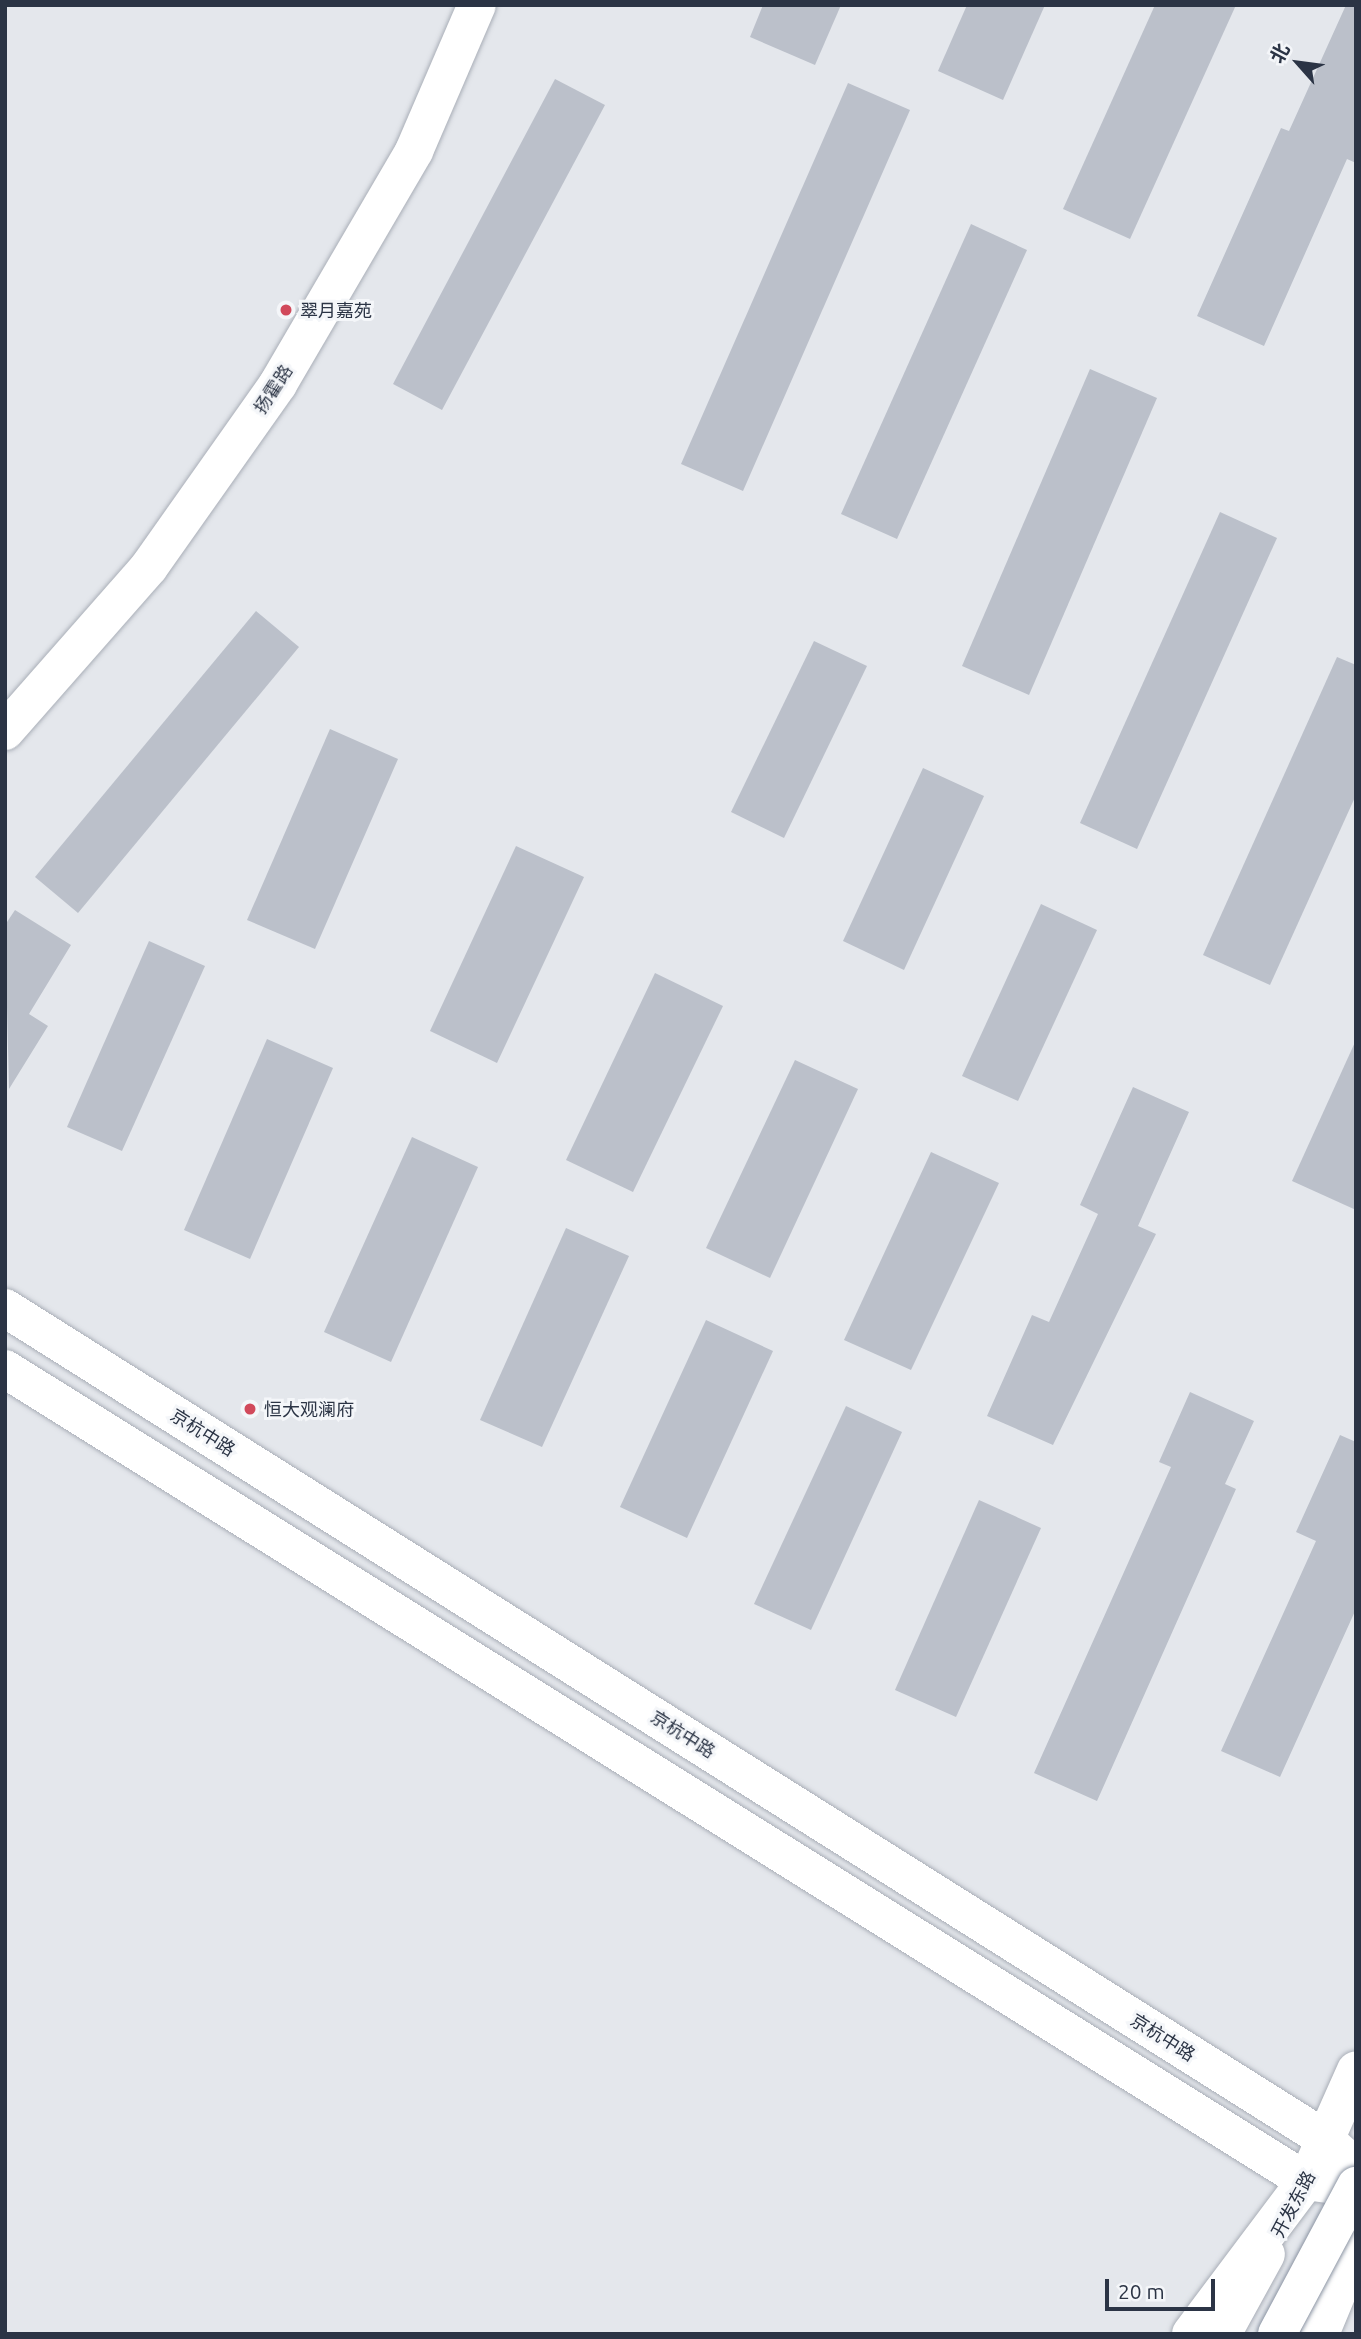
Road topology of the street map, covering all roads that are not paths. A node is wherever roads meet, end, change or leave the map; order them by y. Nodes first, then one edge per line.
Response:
1 (477, 5) edge
2 (5, 731) edge
3 (5, 1308) edge
4 (5, 1369) edge
5 (1356, 2070) edge
6 (1325, 2139) junction
7 (1356, 2168) edge
8 (1306, 2181) junction
9 (1356, 2187) edge
10 (1356, 2235) edge
11 (1356, 2246) edge
12 (1191, 2334) edge
13 (1222, 2334) edge
14 (1277, 2334) edge
15 (1305, 2334) edge
16 (1320, 2334) edge

1 - 2 main road, 扬霍路
3 - 6 main road, 京杭中路
4 - 8 main road
5 - 6 main road, 开发东路
6 - 7 main road, 京杭中路
6 - 8 main road, 开发东路
8 - 9 main road
8 - 12 main road
8 - 13 main road, 开发东路
9 - 14 main road, bridge
10 - 15 main road
11 - 16 main road

